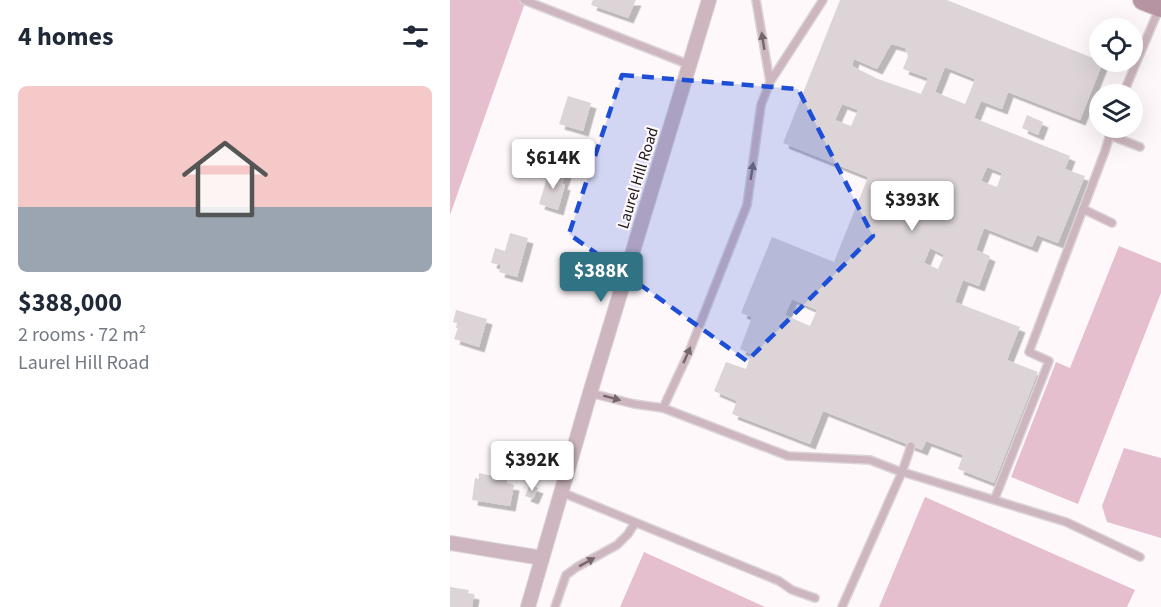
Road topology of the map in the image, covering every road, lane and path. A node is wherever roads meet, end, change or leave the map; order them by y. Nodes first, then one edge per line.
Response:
1 (524, 0) edge
2 (709, 0) edge
3 (756, 0) edge
4 (823, 0) edge
5 (1155, 5) edge
6 (690, 65) junction
7 (770, 82) junction
8 (1127, 84) edge
9 (1108, 138) edge
10 (1123, 138) edge
11 (1140, 147) dead end
12 (1083, 209) junction
13 (1112, 223) dead end
14 (590, 393) junction
15 (663, 408) junction
16 (911, 446) dead end
17 (902, 472) junction
18 (561, 492) junction
19 (995, 498) junction
20 (635, 523) junction
21 (450, 543) edge
22 (1140, 557) dead end
23 (542, 558) junction
24 (815, 598) dead end
25 (528, 607) edge
26 (555, 607) edge
27 (842, 607) edge

1 - 6 lane
2 - 6 street, Laurel Hill Road
7 -> 3 lane
4 - 7 lane
5 - 8 lane
6 - 14 street, Laurel Hill Road
15 -> 7 lane
9 - 12 lane
10 - 11 lane
12 - 13 lane
12 - 19 lane
14 -> 15 lane
14 - 18 street, Laurel Hill Road
15 - 17 lane
16 - 17 lane
17 - 19 lane
17 - 27 lane
18 - 20 lane
18 - 23 street, Laurel Hill Road
19 - 22 lane
20 - 24 lane
26 -> 20 lane
21 - 23 street
23 - 25 street, Laurel Hill Road

